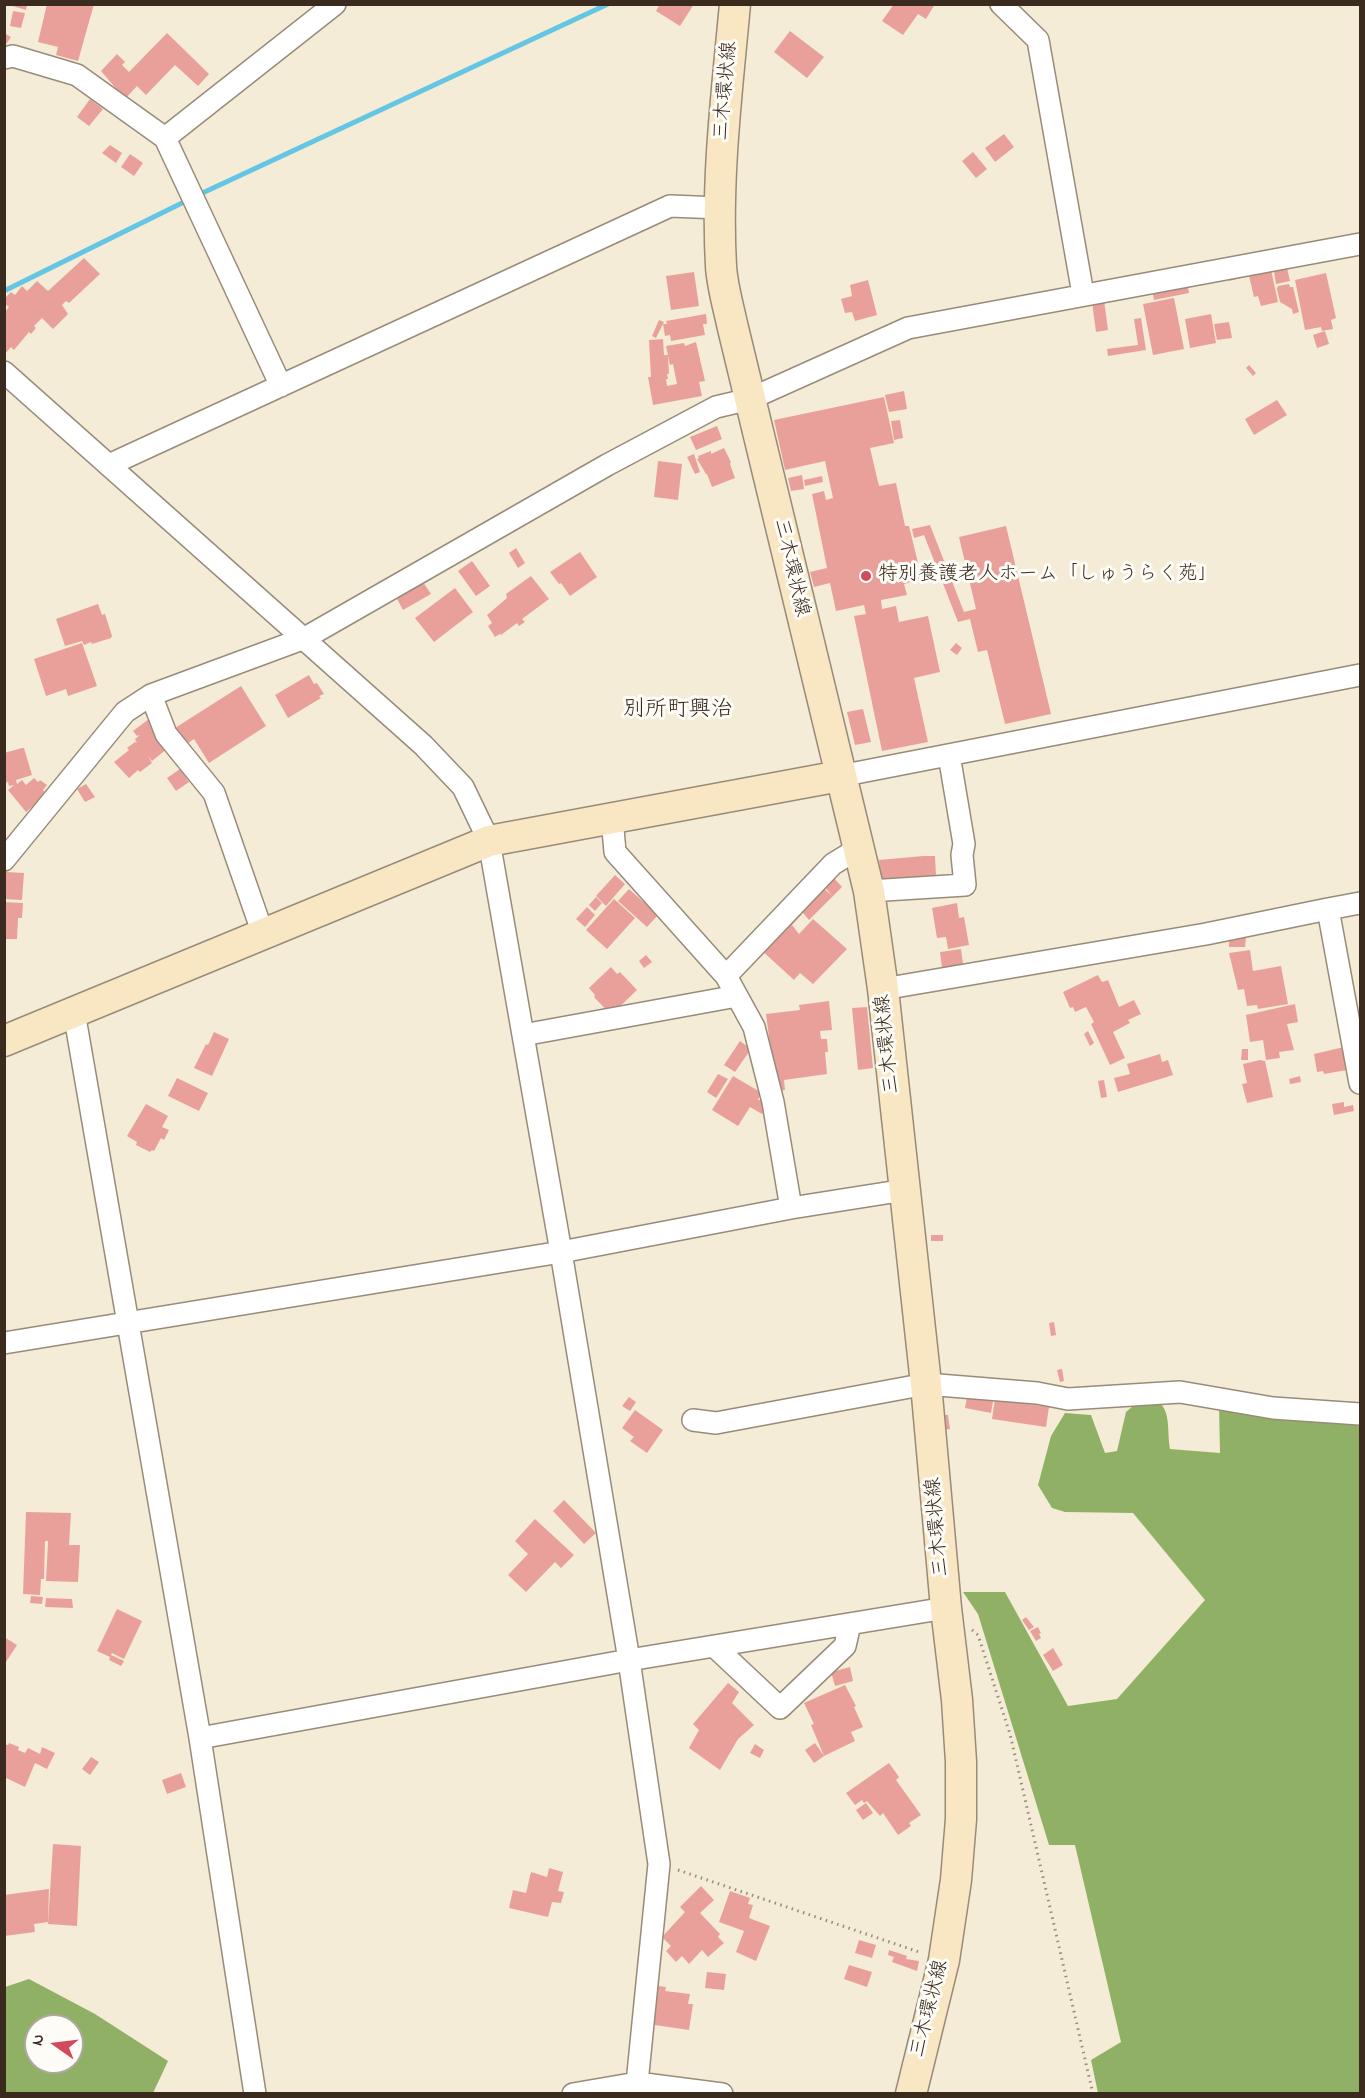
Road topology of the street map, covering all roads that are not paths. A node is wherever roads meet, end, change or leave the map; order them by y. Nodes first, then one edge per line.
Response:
1 (334, 4) edge
2 (735, 4) edge
3 (1001, 4) edge
4 (4, 58) edge
5 (165, 138) junction
6 (720, 208) junction
7 (1360, 244) edge
8 (1083, 294) junction
9 (4, 372) edge
10 (281, 386) junction
11 (750, 399) junction
12 (109, 465) junction
13 (305, 638) junction
14 (1360, 675) edge
15 (151, 695) junction
16 (949, 755) junction
17 (840, 776) junction
18 (612, 818) junction
19 (489, 841) junction
20 (859, 848) junction
21 (4, 860) edge
22 (869, 891) junction
23 (1360, 903) edge
24 (1328, 909) junction
25 (263, 934) junction
26 (726, 976) junction
27 (883, 989) junction
28 (738, 996) junction
29 (74, 1012) junction
30 (523, 1035) junction
31 (4, 1041) edge
32 (1360, 1083) edge
33 (905, 1190) junction
34 (791, 1208) junction
35 (561, 1252) junction
36 (129, 1323) junction
37 (4, 1343) edge
38 (926, 1384) junction
39 (1360, 1414) edge
40 (693, 1419) dead end
41 (946, 1608) junction
42 (850, 1624) junction
43 (714, 1646) junction
44 (629, 1660) junction
45 (200, 1738) junction
46 (637, 2083) junction
47 (255, 2094) edge
48 (573, 2094) edge
49 (722, 2094) edge
50 (911, 2094) edge

1 - 5 street
2 - 6 main road, 三木環状線
3 - 8 street
4 - 5 street
5 - 10 street
6 - 10 street
6 - 11 main road, 三木環状線
7 - 8 street
8 - 11 street
9 - 12 street
10 - 12 street
11 - 13 street
11 - 17 main road, 三木環状線
12 - 13 street
13 - 15 street
13 - 19 street
14 - 16 street
15 - 21 street
15 - 25 street
16 - 17 street
16 - 22 street
17 - 18 main road
17 - 20 main road, 三木環状線
18 - 19 main road
18 - 26 street
19 - 25 main road
19 - 30 street
20 - 22 main road, 三木環状線
20 - 26 street
22 - 27 main road, 三木環状線
23 - 24 street
24 - 27 street
24 - 32 street
25 - 29 main road
26 - 28 street
27 - 33 main road, 三木環状線
28 - 30 street
28 - 34 street
29 - 31 main road
29 - 36 street
30 - 35 street
33 - 34 street
33 - 38 main road, 三木環状線
34 - 35 street
35 - 36 street
35 - 44 street
36 - 37 street
36 - 45 street
38 - 39 street
38 - 40 street
38 - 41 main road, 三木環状線
41 - 42 street
41 - 50 main road, 三木環状線
42 - 43 street
42 - 43 street
43 - 44 street
44 - 45 street
44 - 46 street
45 - 47 street
46 - 48 street
46 - 49 street

